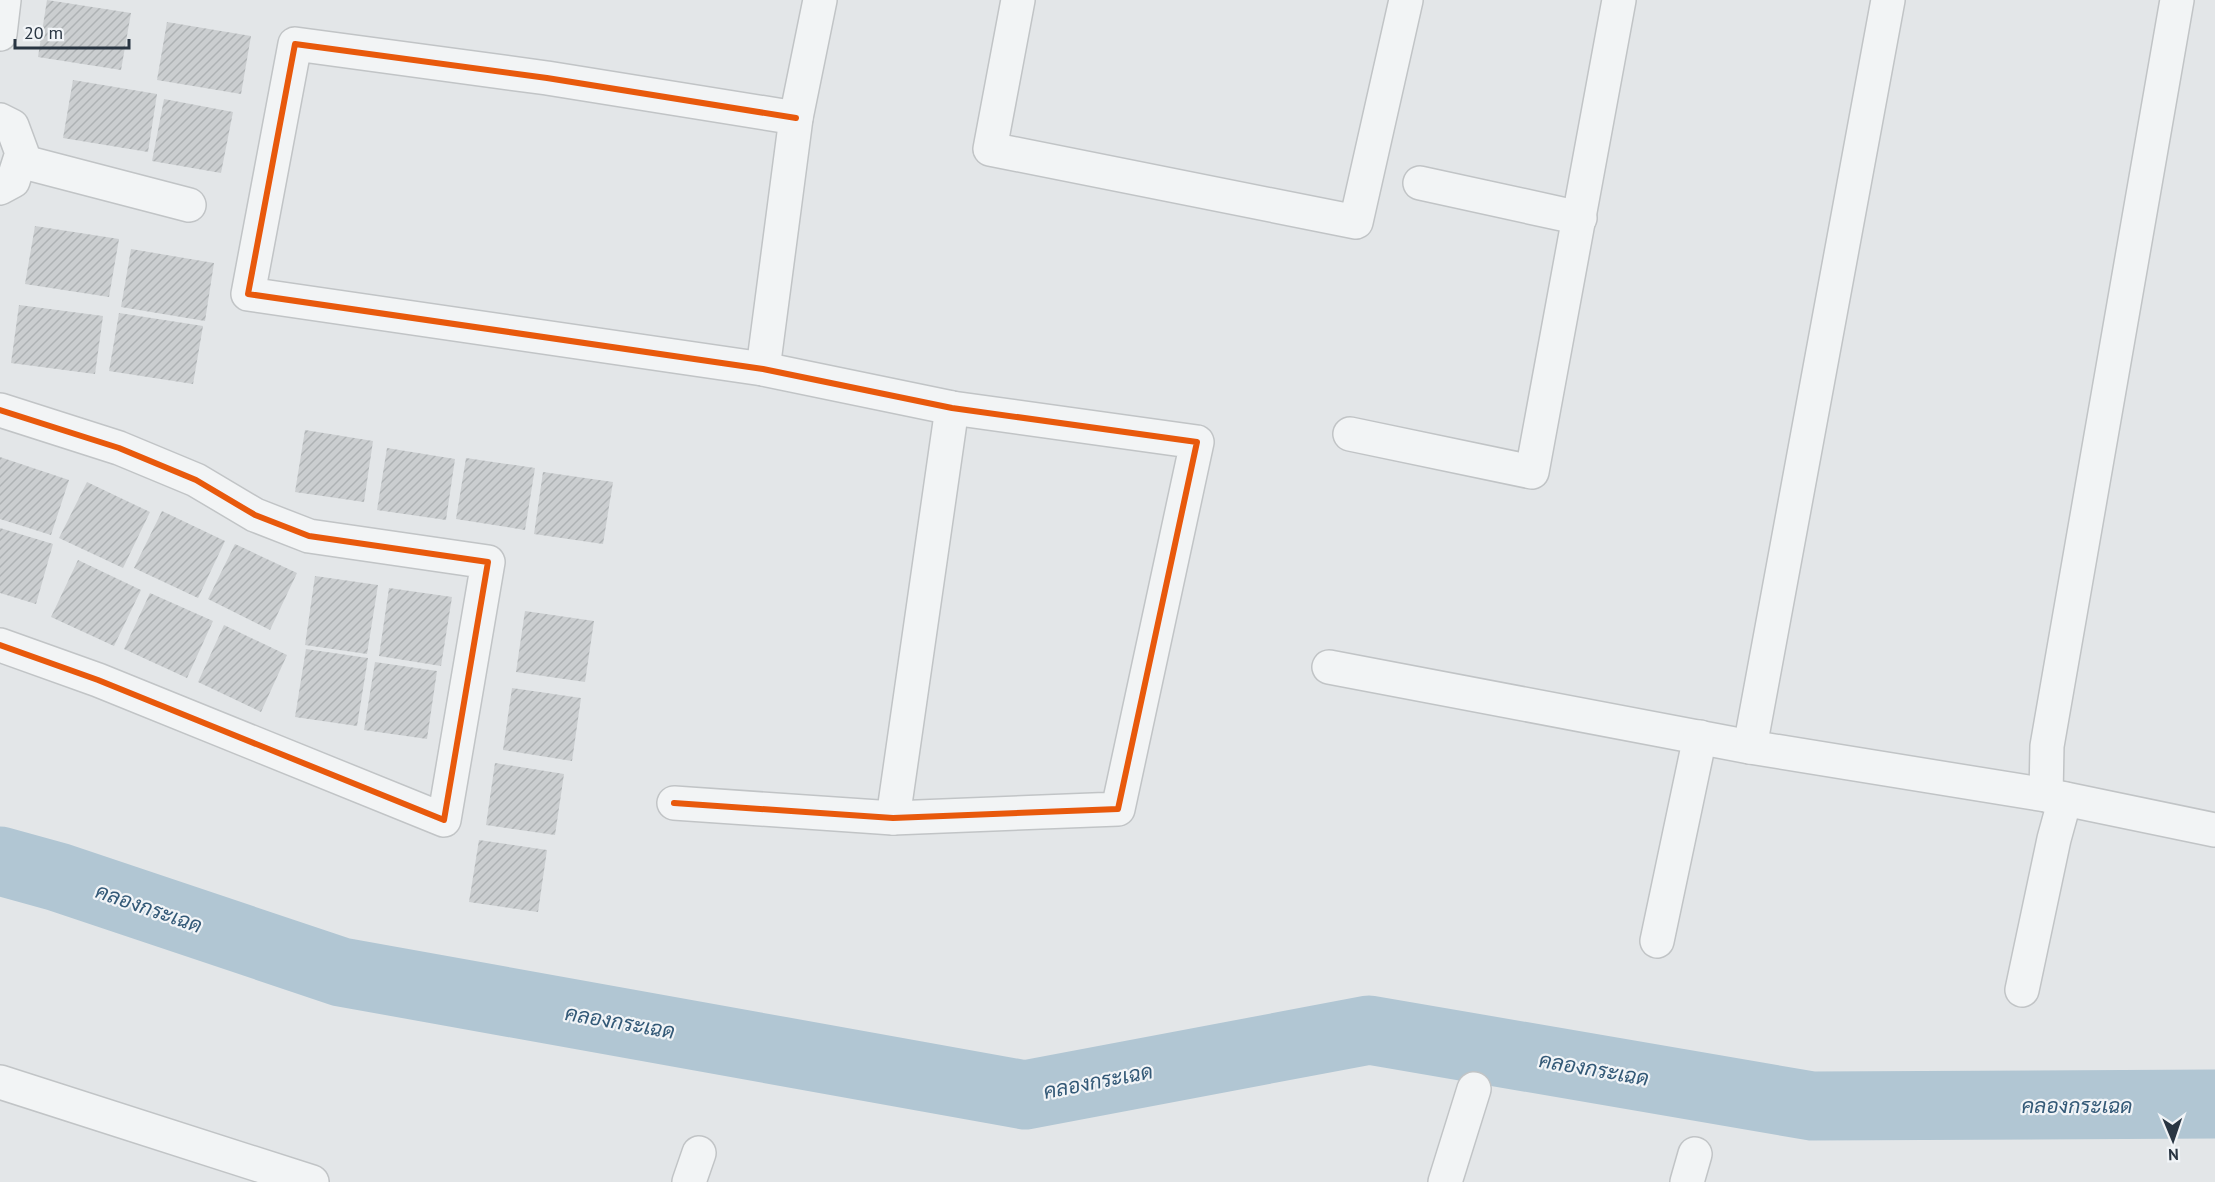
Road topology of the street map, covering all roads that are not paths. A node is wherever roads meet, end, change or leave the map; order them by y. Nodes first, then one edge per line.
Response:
1 (4, 0) edge
2 (820, 0) edge
3 (1018, 0) edge
4 (1406, 0) edge
5 (1619, 0) edge
6 (1888, 0) edge
7 (2177, 0) edge
8 (0, 34) edge
9 (796, 118) junction
10 (0, 120) edge
11 (20, 161) junction
12 (1420, 183) dead end
13 (0, 188) edge
14 (189, 205) dead end
15 (1580, 218) junction
16 (763, 369) junction
17 (952, 408) junction
18 (0, 410) edge
19 (1350, 434) dead end
20 (0, 645) edge
21 (1329, 667) dead end
22 (1700, 737) junction
23 (1750, 747) junction
24 (2056, 797) junction
25 (674, 803) dead end
26 (893, 818) junction
27 (2215, 830) edge
28 (1657, 941) dead end
29 (2022, 990) dead end
30 (0, 1082) edge
31 (1474, 1089) dead end
32 (257, 1174) edge
33 (312, 1182) edge
34 (1445, 1182) edge

1 - 8 street
2 - 9 street
3 - 4 street
5 - 15 street
6 - 23 street
7 - 24 street
9 - 16 street
9 - 16 street
10 - 11 street
11 - 13 street
11 - 14 street
12 - 15 street
15 - 19 street
16 - 17 street
17 - 26 street
17 - 26 street
18 - 20 street
21 - 22 street
22 - 23 street
22 - 28 street
23 - 24 street
24 - 27 street
24 - 29 street
25 - 26 street
30 - 32 street
31 - 34 street
32 - 33 street

